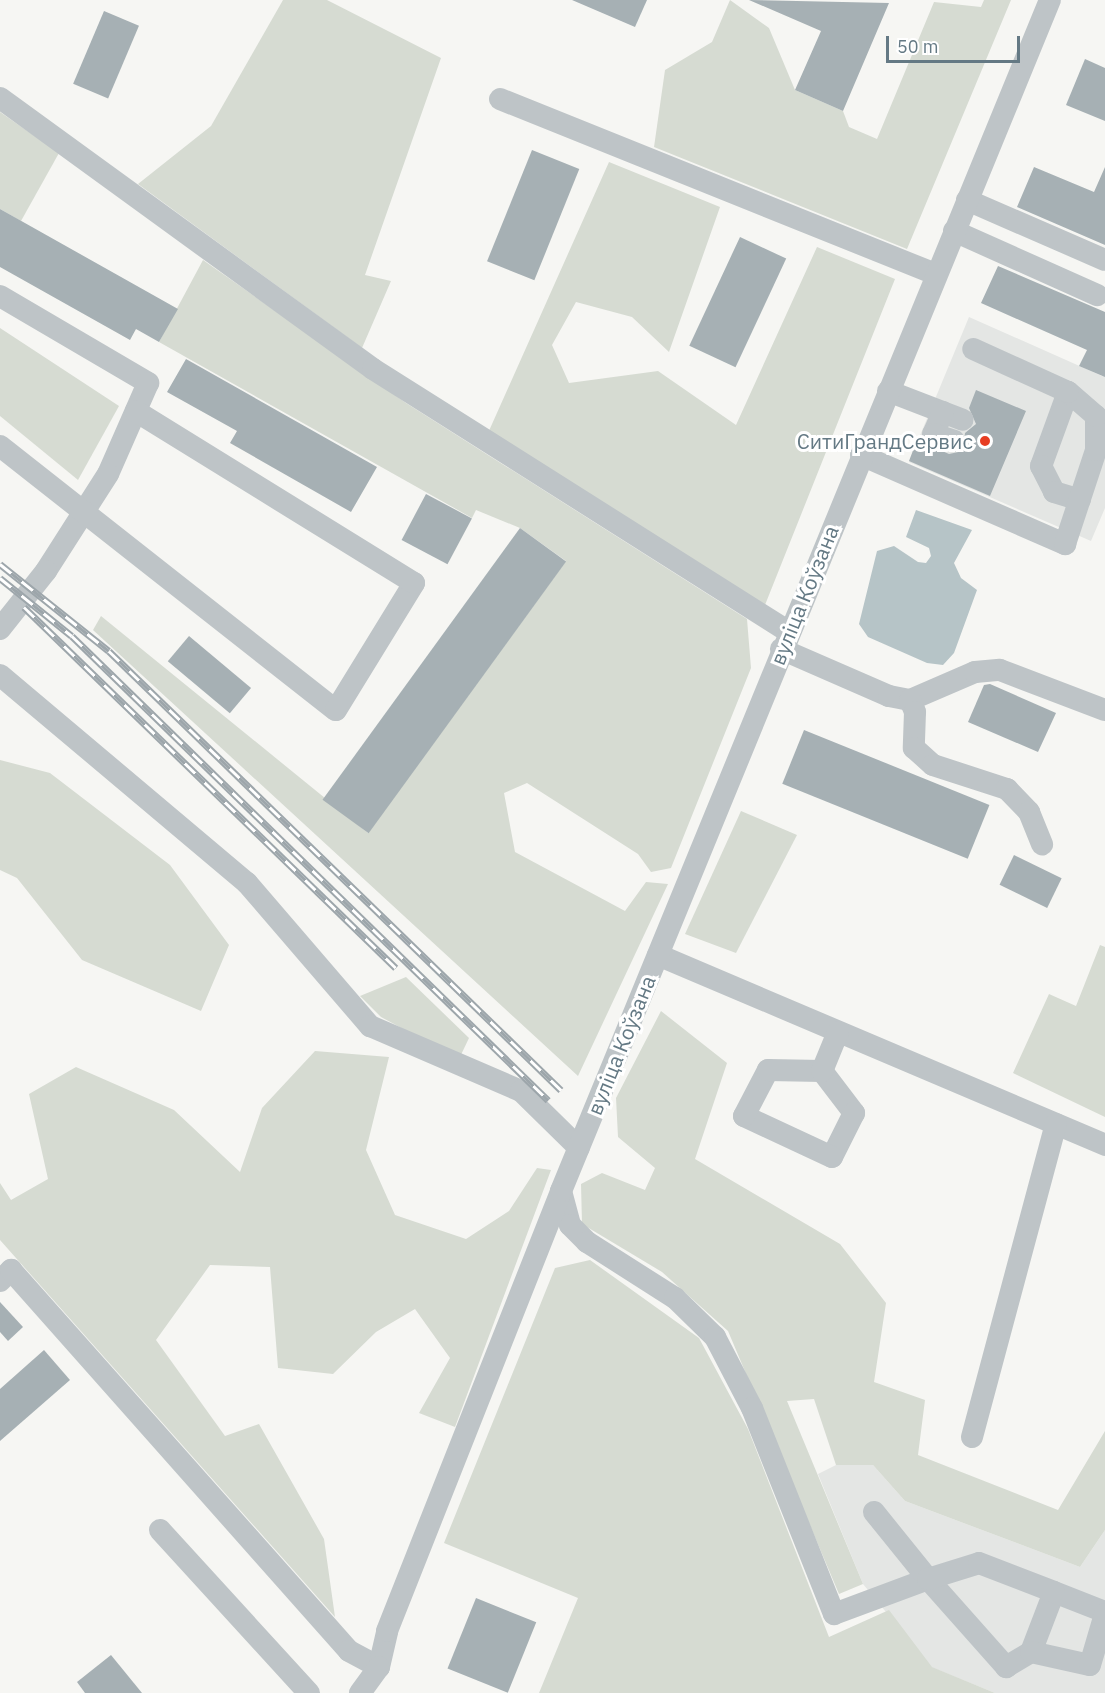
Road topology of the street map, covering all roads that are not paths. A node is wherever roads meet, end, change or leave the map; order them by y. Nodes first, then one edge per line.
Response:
1 (1050, 0) edge
2 (0, 98) edge
3 (500, 99) dead end
4 (967, 200) junction
5 (954, 231) junction
6 (1105, 260) edge
7 (936, 274) junction
8 (1097, 295) dead end
9 (0, 296) edge
10 (973, 349) dead end
11 (888, 391) junction
12 (1068, 392) junction
13 (136, 411) junction
14 (954, 441) dead end
15 (0, 446) edge
16 (861, 455) junction
17 (1080, 500) junction
18 (84, 511) junction
19 (0, 629) edge
20 (785, 640) junction
21 (0, 675) edge
22 (910, 700) junction
23 (1105, 710) edge
24 (1042, 844) dead end
25 (658, 955) junction
26 (838, 1032) junction
27 (822, 1071) junction
28 (1056, 1124) junction
29 (1105, 1145) edge
30 (579, 1148) junction
31 (561, 1191) junction
32 (4, 1269) edge
33 (972, 1437) dead end
34 (874, 1512) dead end
35 (160, 1530) dead end
36 (928, 1580) junction
37 (1054, 1592) junction
38 (1105, 1613) edge
39 (1101, 1640) edge
40 (1031, 1652) junction
41 (372, 1684) edge
42 (309, 1693) edge

1 - 4 street, вуліца Коўзана
2 - 20 street
3 - 7 street
4 - 5 street, вуліца Коўзана
4 - 6 street
5 - 7 street, вуліца Коўзана
5 - 8 street
7 - 11 street, вуліца Коўзана
9 - 13 street
10 - 12 street
11 - 14 street
11 - 16 street, вуліца Коўзана
12 - 17 street
12 - 17 street
13 - 18 street
13 - 18 street
15 - 18 street
16 - 17 street
16 - 20 street, вуліца Коўзана
18 - 19 street
20 - 22 street
20 - 25 street, вуліца Коўзана
21 - 30 street
22 - 23 street
22 - 24 street
25 - 26 street
25 - 30 street, вуліца Коўзана
26 - 27 street
26 - 28 street
27 - 27 street
28 - 29 street
28 - 33 street
30 - 31 street, вуліца Коўзана
31 - 36 street
31 - 41 street, вуліца Коўзана
32 - 41 street
34 - 36 street
35 - 42 street
36 - 37 street
36 - 40 street
37 - 38 street
37 - 40 street
38 - 39 street
39 - 40 street

